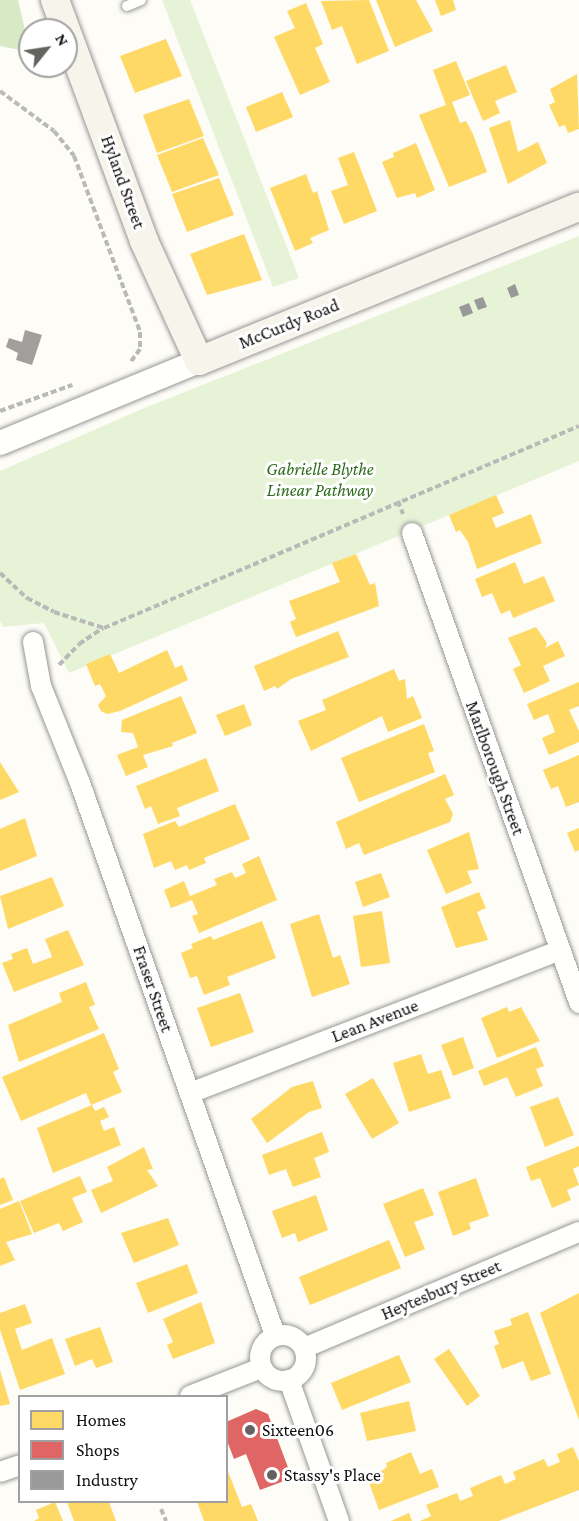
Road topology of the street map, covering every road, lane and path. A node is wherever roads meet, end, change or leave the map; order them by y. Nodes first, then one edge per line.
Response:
1 (55, 0) edge
2 (141, 0) edge
3 (127, 6) dead end
4 (0, 91) edge
5 (579, 207) edge
6 (199, 361) junction
7 (122, 366) dead end
8 (80, 383) dead end
9 (0, 411) edge
10 (579, 426) edge
11 (0, 443) edge
12 (412, 533) dead end
13 (0, 573) edge
14 (104, 628) junction
15 (33, 642) dead end
16 (41, 686) junction
17 (560, 950) junction
18 (579, 1003) edge
19 (190, 1093) junction
20 (579, 1232) edge
21 (275, 1335) junction
22 (304, 1348) junction
23 (261, 1368) junction
24 (289, 1380) junction
25 (193, 1395) edge
26 (18, 1466) edge
27 (0, 1472) edge
28 (161, 1509) dead end
29 (166, 1521) edge
30 (339, 1521) edge

1 - 6 main road, Hyland Street
2 - 3 lane
4 - 7 path
5 - 6 main road, McCurdy Road
6 - 11 street, McCurdy Road
8 - 9 path
10 - 14 path
12 - 17 street, Marlborough Street
13 - 14 path
14 - 16 path
15 - 16 street, Fraser Street
16 - 19 street, Fraser Street
17 - 18 street, Marlborough Street
17 - 19 street, Lean Avenue
19 - 21 street, Fraser Street
20 - 22 street, Heytesbury Street
21 - 22 street
21 - 23 street
22 - 24 street
23 - 24 street
23 - 25 street
24 - 30 street
26 - 27 street
28 - 29 path

